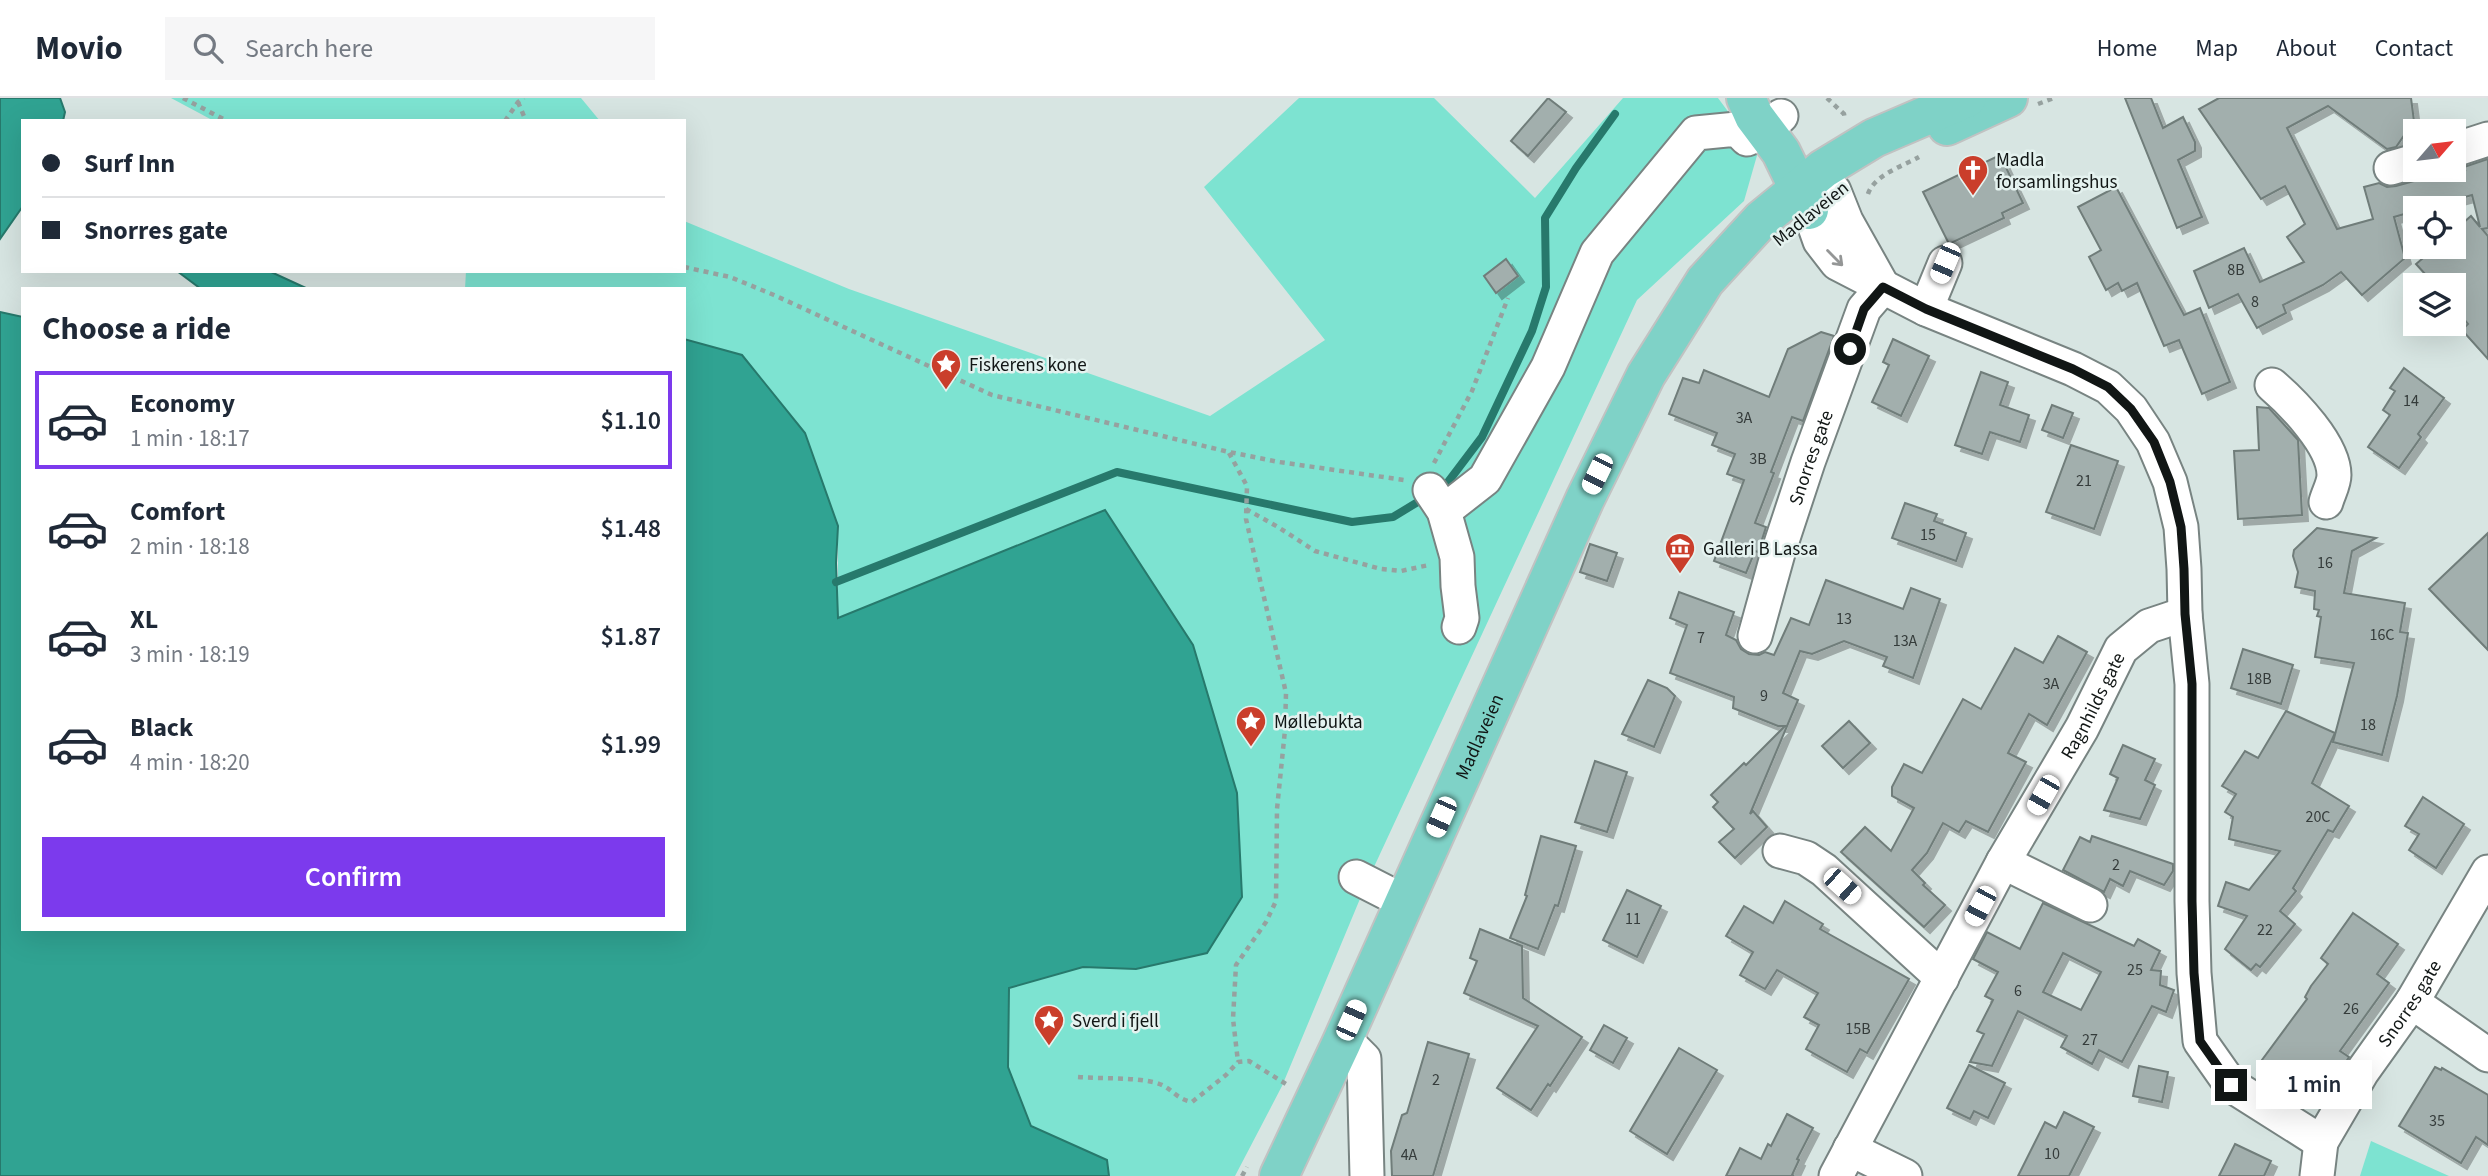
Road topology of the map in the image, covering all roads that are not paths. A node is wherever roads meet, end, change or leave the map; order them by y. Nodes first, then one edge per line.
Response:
1 (1746, 98) edge
2 (1967, 98) edge
3 (2008, 98) edge
4 (1767, 115) edge
5 (2488, 139) edge
6 (2466, 146) edge
7 (1816, 189) junction
8 (1945, 263) dead end
9 (1883, 287) junction
10 (1926, 309) junction
11 (2272, 385) dead end
12 (2326, 502) dead end
13 (2185, 614) junction
14 (1459, 627) dead end
15 (1755, 636) dead end
16 (1780, 851) dead end
17 (2003, 862) junction
18 (2488, 872) edge
19 (1356, 877) dead end
20 (1404, 901) junction
21 (2090, 905) dead end
22 (1942, 978) junction
23 (2413, 1002) junction
24 (1341, 1044) junction
25 (2488, 1055) edge
26 (2321, 1142) junction
27 (1843, 1163) edge
28 (1279, 1176) edge
29 (1367, 1176) edge
30 (1905, 1176) edge
31 (2316, 1176) edge

1 - 4 main road
2 - 7 main road, Madlaveien
3 - 7 main road, Madlaveien
4 - 7 main road
4 - 14 street
5 - 6 street
7 - 9 street
7 - 20 main road, Madlaveien
8 - 10 street
9 - 10 street
9 - 15 street, Snorres gate
10 - 13 street
11 - 12 street
13 - 17 street, Ragnhilds gate
13 - 26 street
16 - 22 street
17 - 21 street
17 - 22 street, Ragnhilds gate
18 - 23 street, Snorres gate
19 - 20 street
20 - 24 main road, Madlaveien
22 - 27 street, Ragnhilds gate
23 - 25 street
23 - 26 street, Snorres gate
24 - 28 main road, Madlaveien
24 - 29 street
26 - 31 street
27 - 30 street, Ragnhilds gate

